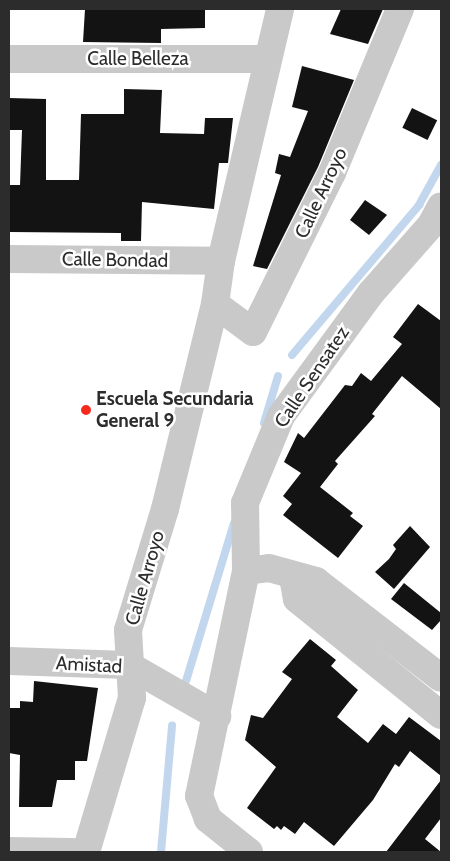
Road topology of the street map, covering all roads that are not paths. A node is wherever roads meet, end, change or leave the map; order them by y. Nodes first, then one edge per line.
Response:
1 (280, 9) edge
2 (400, 9) edge
3 (9, 59) edge
4 (267, 59) junction
5 (438, 220) edge
6 (9, 259) edge
7 (221, 261) junction
8 (215, 304) junction
9 (246, 571) junction
10 (293, 578) junction
11 (9, 661) edge
12 (128, 665) junction
13 (441, 678) edge
14 (441, 715) edge
15 (217, 716) junction
16 (9, 851) edge
17 (72, 852) edge
18 (86, 852) edge
19 (249, 852) edge

1 - 4 street, Calle Arroyo
2 - 8 street, Calle Arroyo
3 - 4 street, Calle Belleza
4 - 7 street, Calle Arroyo
5 - 9 street, Calle Sensatez
6 - 7 street, Calle Bondad
7 - 8 street, Calle Arroyo
8 - 12 street, Calle Arroyo
9 - 10 street
9 - 15 street, Calle Sensatez
10 - 13 street
10 - 14 street
11 - 12 street, Amistad
12 - 15 street, Amistad
12 - 18 street, Calle Arroyo
15 - 19 street, Calle Sensatez
16 - 17 street

